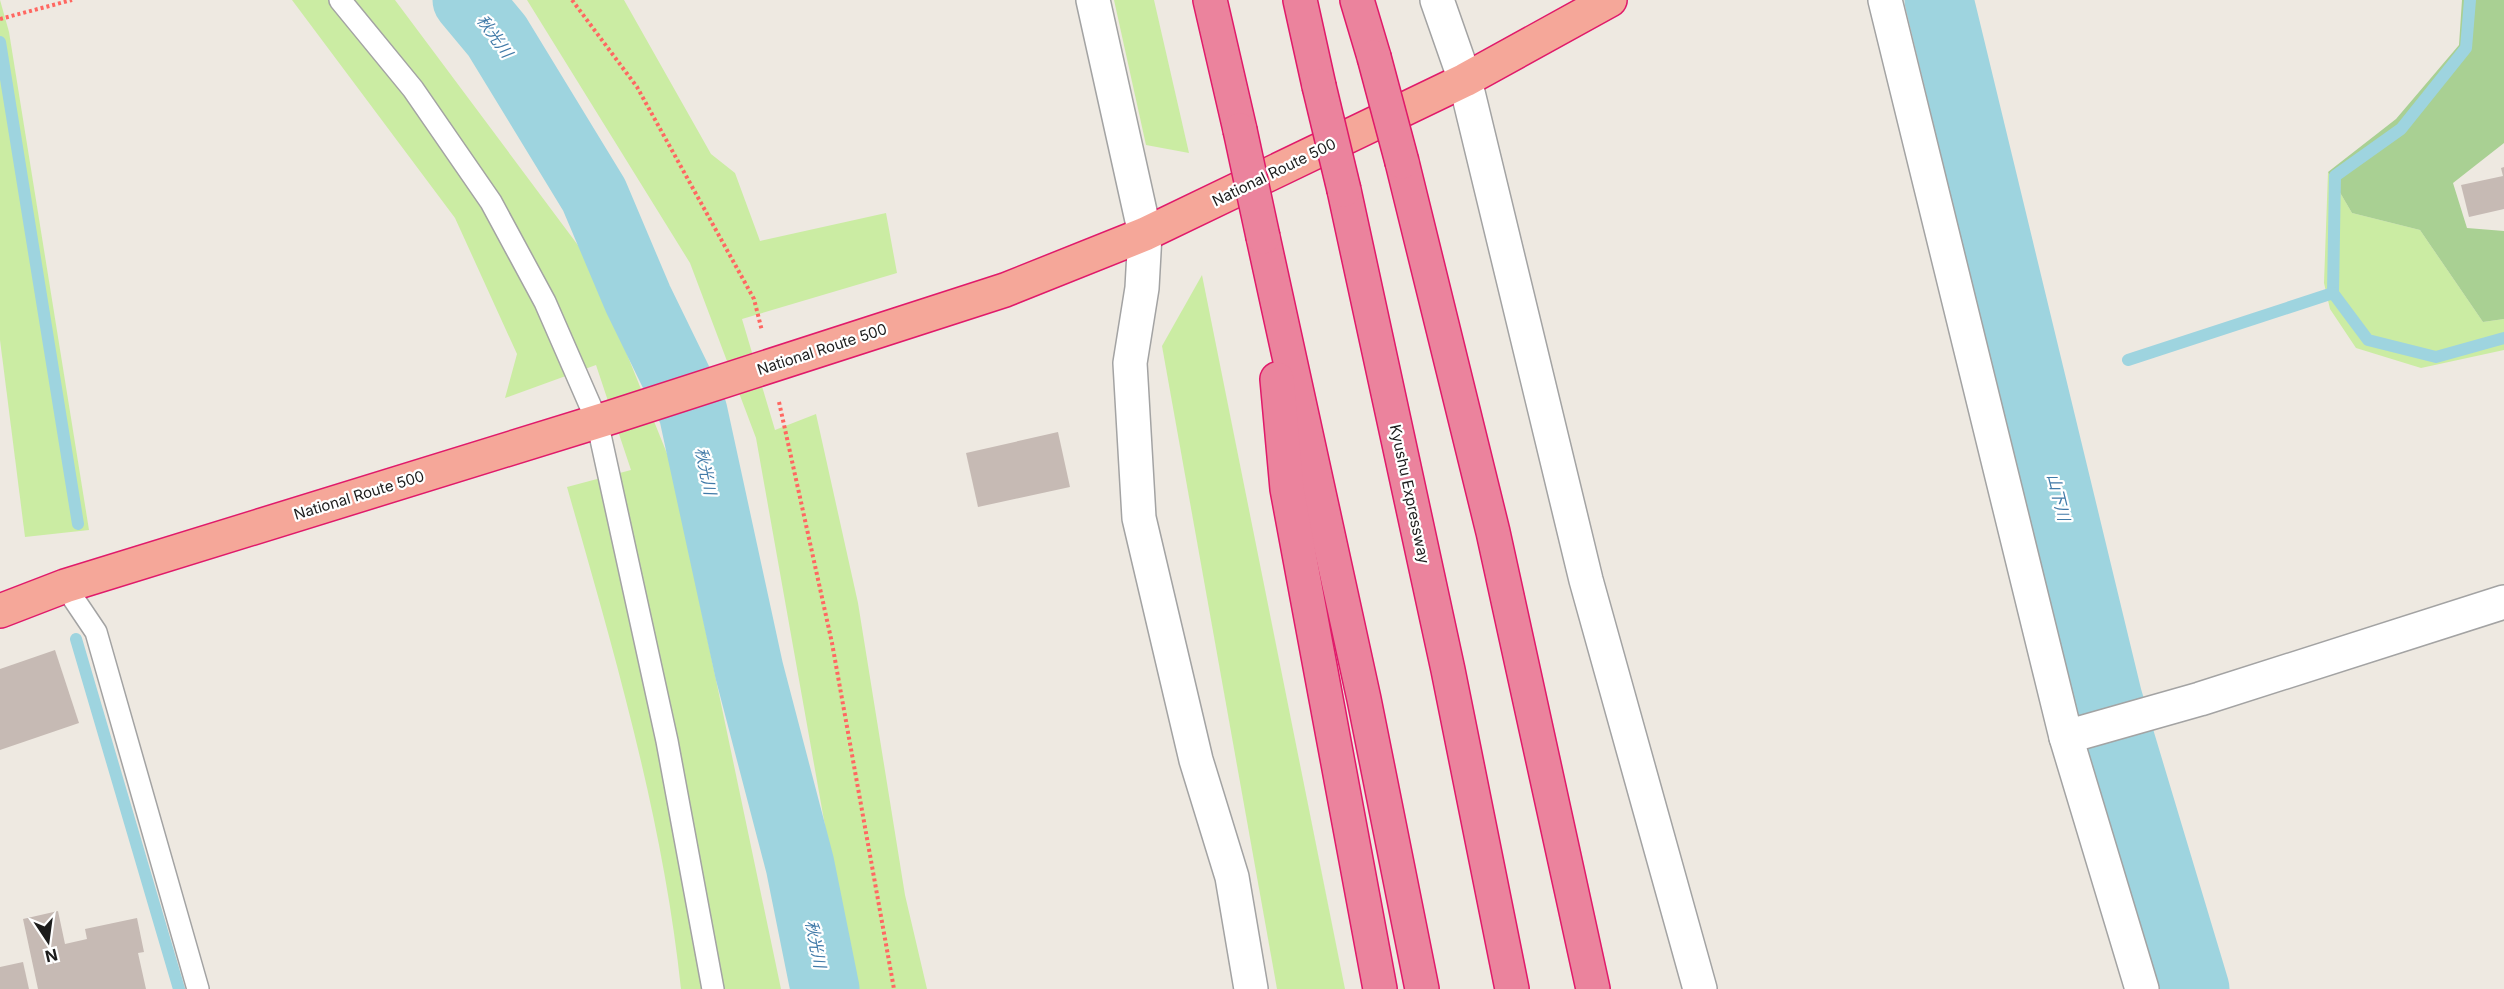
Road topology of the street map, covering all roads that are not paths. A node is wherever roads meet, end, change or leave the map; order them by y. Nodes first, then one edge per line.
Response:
1 (340, 0) edge
2 (1093, 0) edge
3 (1210, 0) edge
4 (1300, 0) edge
5 (1357, 0) edge
6 (1437, 0) edge
7 (1610, 0) edge
8 (1885, 0) edge
9 (1465, 81) junction
10 (1145, 234) junction
11 (1263, 237) junction
12 (605, 419) junction
13 (65, 586) junction
14 (2504, 602) edge
15 (0, 611) edge
16 (2071, 736) junction
17 (198, 989) edge
18 (713, 989) edge
19 (1251, 989) edge
20 (1380, 989) edge
21 (1422, 989) edge
22 (1512, 989) edge
23 (1593, 989) edge
24 (1700, 989) edge
25 (2142, 989) edge

1 - 12 lane
2 - 10 street
3 - 11 highway, bridge
4 - 22 highway, Kyushu Expressway, bridge
5 - 23 highway, bridge
6 - 9 street
7 - 9 highway, National Route 500
8 - 16 street
9 - 10 highway, National Route 500
9 - 24 street
10 - 12 highway, National Route 500
10 - 19 street
11 - 20 highway
11 - 21 highway
12 - 13 highway, National Route 500
12 - 18 lane
13 - 15 highway, National Route 500
13 - 17 lane
14 - 16 street
16 - 25 street

